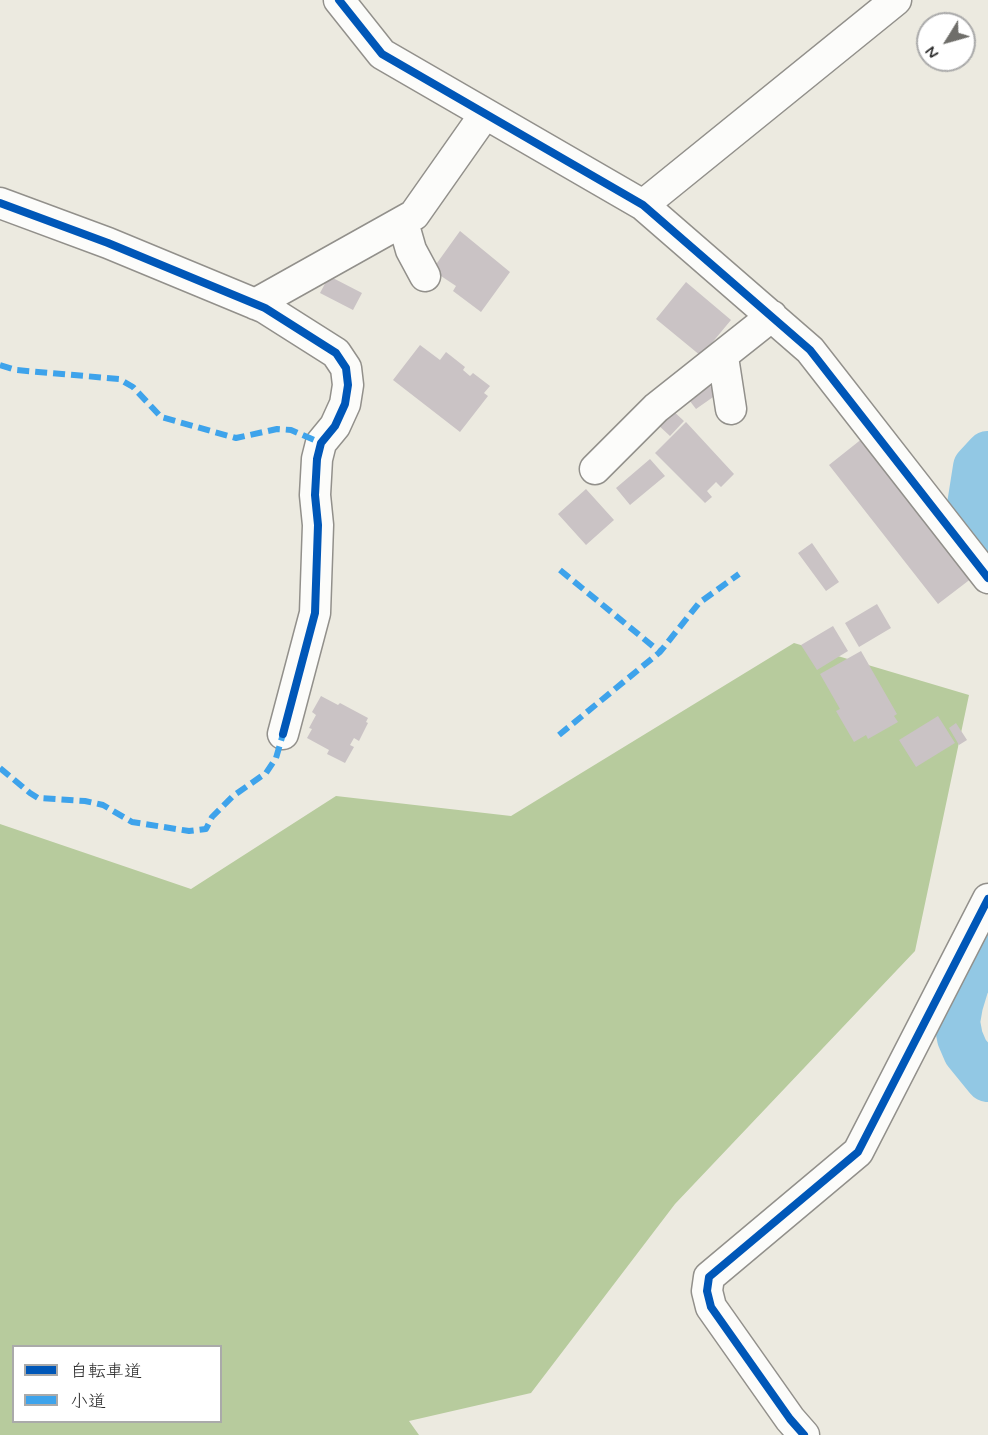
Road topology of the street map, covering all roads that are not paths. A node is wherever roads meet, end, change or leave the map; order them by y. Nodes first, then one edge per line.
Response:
1 (339, 0) edge
2 (896, 0) edge
3 (485, 114) junction
4 (0, 203) edge
5 (643, 205) junction
6 (403, 222) junction
7 (424, 276) dead end
8 (255, 304) junction
9 (772, 316) junction
10 (723, 357) junction
11 (731, 409) dead end
12 (595, 469) dead end
13 (988, 578) edge
14 (283, 734) dead end
15 (988, 899) edge
16 (804, 1435) edge

1 - 3 street
2 - 5 street
3 - 5 street
3 - 6 street
4 - 8 street
5 - 9 street
6 - 7 street
6 - 8 street
8 - 14 street
9 - 10 street
9 - 13 street
10 - 11 street
10 - 12 street
15 - 16 street

